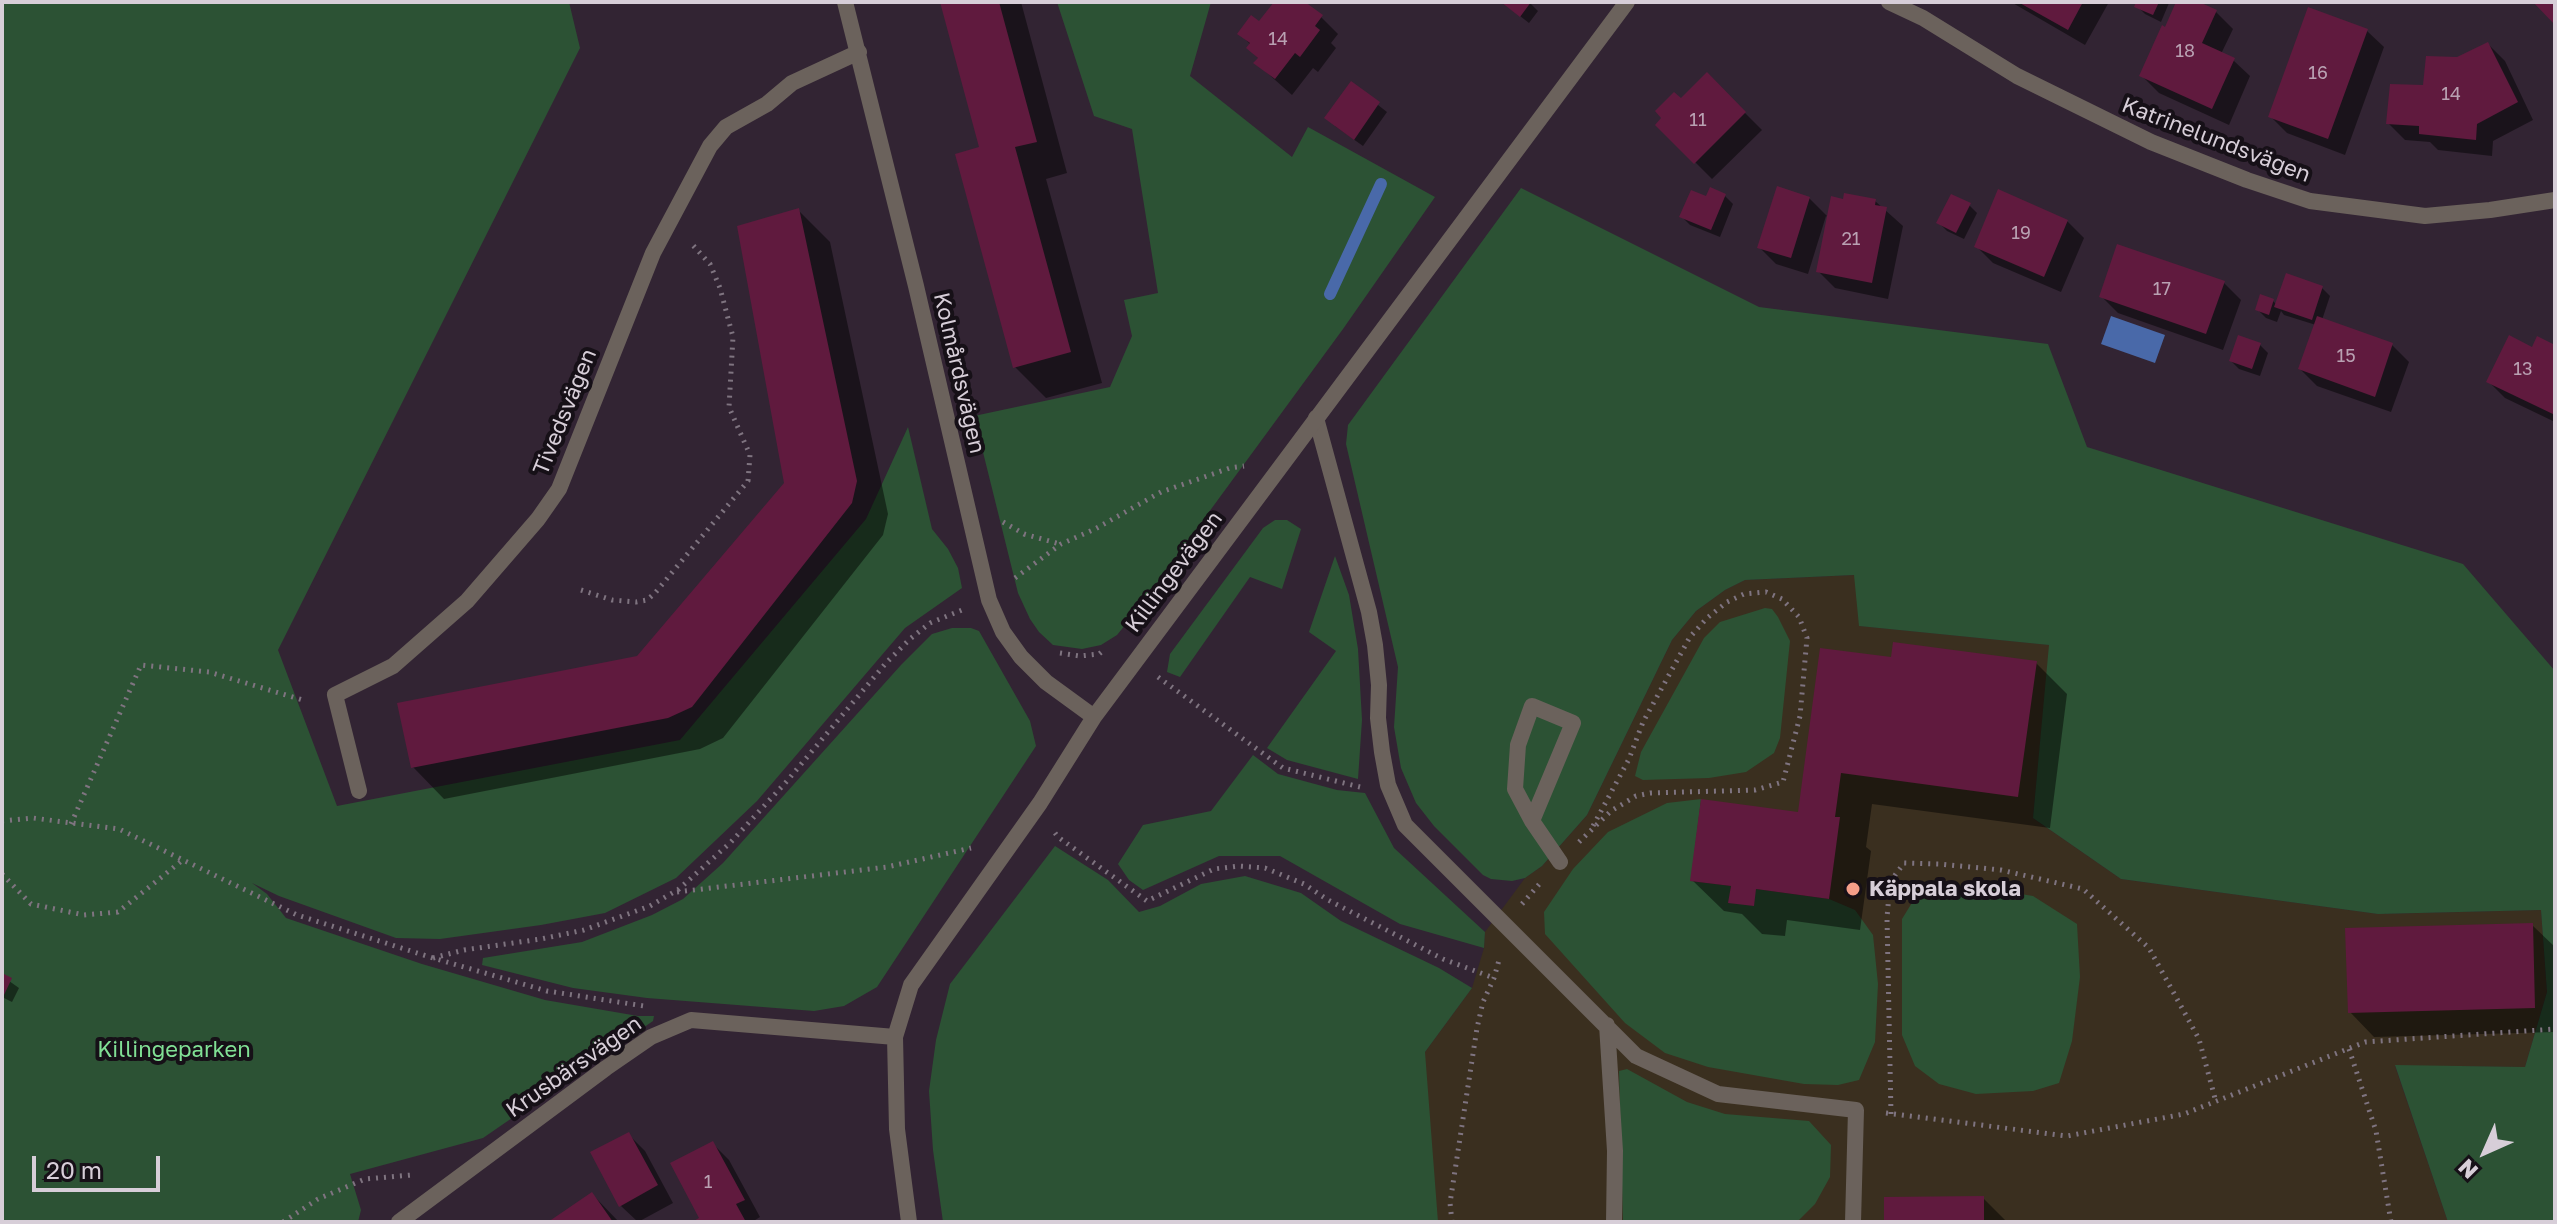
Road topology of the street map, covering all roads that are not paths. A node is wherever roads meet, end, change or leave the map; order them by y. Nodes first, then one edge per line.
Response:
1 (845, 2) edge
2 (1627, 2) edge
3 (1889, 2) edge
4 (859, 52) junction
5 (2555, 200) edge
6 (1316, 418) junction
7 (1094, 717) junction
8 (359, 791) dead end
9 (1532, 821) junction
10 (1560, 862) road end
11 (1607, 1025) junction
12 (895, 1037) junction
13 (399, 1222) edge
14 (909, 1222) edge
15 (1614, 1222) edge
16 (1853, 1222) edge

1 - 4 street, Kolmårdsvägen
2 - 6 street, Killingevägen
3 - 5 street, Katrinelundsvägen
4 - 7 street, Kolmårdsvägen
4 - 8 street, Tivedsvägen
6 - 7 street, Killingevägen
6 - 11 street
7 - 12 street, Killingevägen
9 - 9 street
9 - 10 street
11 - 15 street
11 - 16 street
12 - 13 street, Krusbärsvägen
12 - 14 street, Killingevägen

